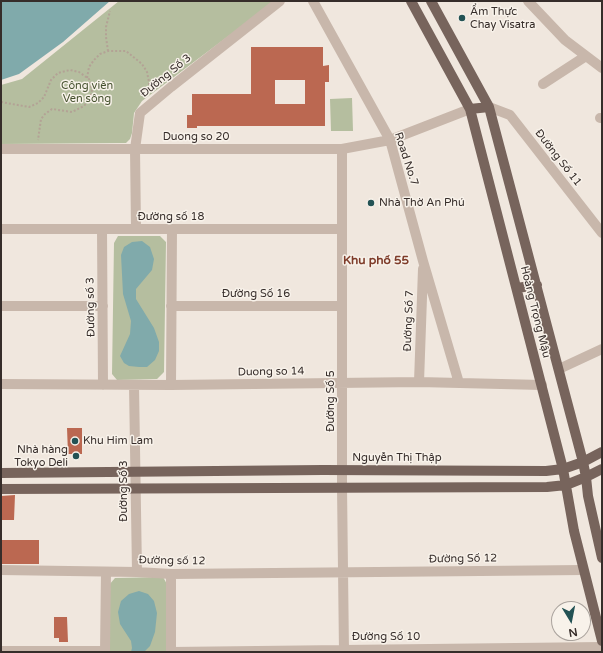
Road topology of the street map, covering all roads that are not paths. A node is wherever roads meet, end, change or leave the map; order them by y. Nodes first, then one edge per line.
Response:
1 (280, 1) edge
2 (313, 1) edge
3 (411, 1) edge
4 (431, 1) edge
5 (528, 1) edge
6 (586, 56) junction
7 (602, 68) edge
8 (543, 84) dead end
9 (489, 107) junction
10 (470, 109) junction
11 (390, 140) junction
12 (1, 149) edge
13 (135, 149) junction
14 (342, 149) junction
15 (1, 229) edge
16 (102, 229) junction
17 (136, 229) junction
18 (172, 229) junction
19 (342, 229) junction
20 (602, 233) edge
21 (423, 262) junction
22 (537, 285) junction
23 (517, 288) junction
24 (1, 306) edge
25 (103, 306) junction
26 (171, 306) junction
27 (342, 306) junction
28 (602, 349) edge
29 (559, 369) junction
30 (419, 382) junction
31 (343, 383) junction
32 (459, 383) junction
33 (1, 384) edge
34 (104, 385) junction
35 (134, 385) junction
36 (171, 385) junction
37 (542, 385) junction
38 (602, 452) edge
39 (583, 462) junction
40 (563, 469) junction
41 (602, 469) edge
42 (343, 470) junction
43 (136, 471) junction
44 (1, 473) edge
45 (586, 477) junction
46 (566, 485) junction
47 (342, 487) junction
48 (136, 488) junction
49 (1, 489) edge
50 (602, 558) edge
51 (1, 570) edge
52 (583, 570) junction
53 (106, 572) junction
54 (137, 572) junction
55 (343, 573) junction
56 (171, 574) junction
57 (602, 641) edge
58 (602, 647) edge
59 (1, 651) edge
60 (105, 651) edge
61 (344, 651) edge
62 (171, 652) edge

1 - 13 street, Đường Số 3
2 - 11 street, Road No.7
3 - 10 main road, Hoàng Trọng Mậu
4 - 9 main road, Hoàng Trọng Mậu
5 - 6 street
6 - 7 street
6 - 8 street
9 - 10 main road
9 - 20 street, Đường Số 11
9 - 22 main road, Hoàng Trọng Mậu
10 - 11 street, Duong so 20
10 - 23 main road, Hoàng Trọng Mậu
11 - 14 street, Duong so 20
11 - 21 street, Road No.7
12 - 13 street, Duong so 20
13 - 14 street, Duong so 20
13 - 17 street, Đường Số 3
14 - 19 street, Đường Số 5
15 - 16 street, Đường số 18
16 - 17 street, Đường số 18
16 - 25 street, Đường số 3
17 - 18 street, Đường số 18
18 - 19 street, Đường số 18
18 - 26 street
19 - 27 street, Đường Số 5
21 - 30 street, Đường Số 7
21 - 32 street, Road No.7
22 - 23 main road
22 - 29 main road, Hoàng Trọng Mậu
23 - 37 main road, Hoàng Trọng Mậu
24 - 25 street
25 - 34 street, Đường số 3
26 - 27 street, Đường Số 16
26 - 36 street
27 - 31 street, Đường Số 5
28 - 29 street
29 - 39 main road, Hoàng Trọng Mậu
30 - 31 street, Duong so 14
30 - 32 street, Duong so 14
31 - 36 street, Duong so 14
31 - 42 street, Đường Số 5
32 - 37 street, Duong so 14
33 - 34 street, Duong so 14
34 - 35 street, Duong so 14
35 - 36 street, Duong so 14
35 - 43 street, Đường Số 3
37 - 40 main road, Hoàng Trọng Mậu
38 - 39 main road, Nguyễn Thị Thập
39 - 40 main road, Nguyễn Thị Thập
39 - 45 main road, Hoàng Trọng Mậu
40 - 42 main road, Nguyễn Thị Thập
40 - 46 main road, Hoàng Trọng Mậu
41 - 45 main road
42 - 43 main road, Nguyễn Thị Thập
42 - 47 street, Đường Số 5
43 - 44 main road
43 - 48 street, Đường Số 3
45 - 46 main road
45 - 50 main road, Hoàng Trọng Mậu
46 - 47 main road
46 - 52 main road, Hoàng Trọng Mậu
47 - 48 main road
47 - 55 street, Đường Số 5
48 - 49 main road
48 - 54 street, Đường Số 3
51 - 53 street, Đường số 12
52 - 55 street, Đường Số 12
52 - 57 main road, Hoàng Trọng Mậu
53 - 54 street, Đường số 12
53 - 60 street
54 - 56 street, Đường số 12
55 - 56 street, Đường số 12
55 - 61 street, Đường Số 5
56 - 62 street
58 - 61 street, Đường Số 10
59 - 60 street
61 - 62 street, Đường Số 10

